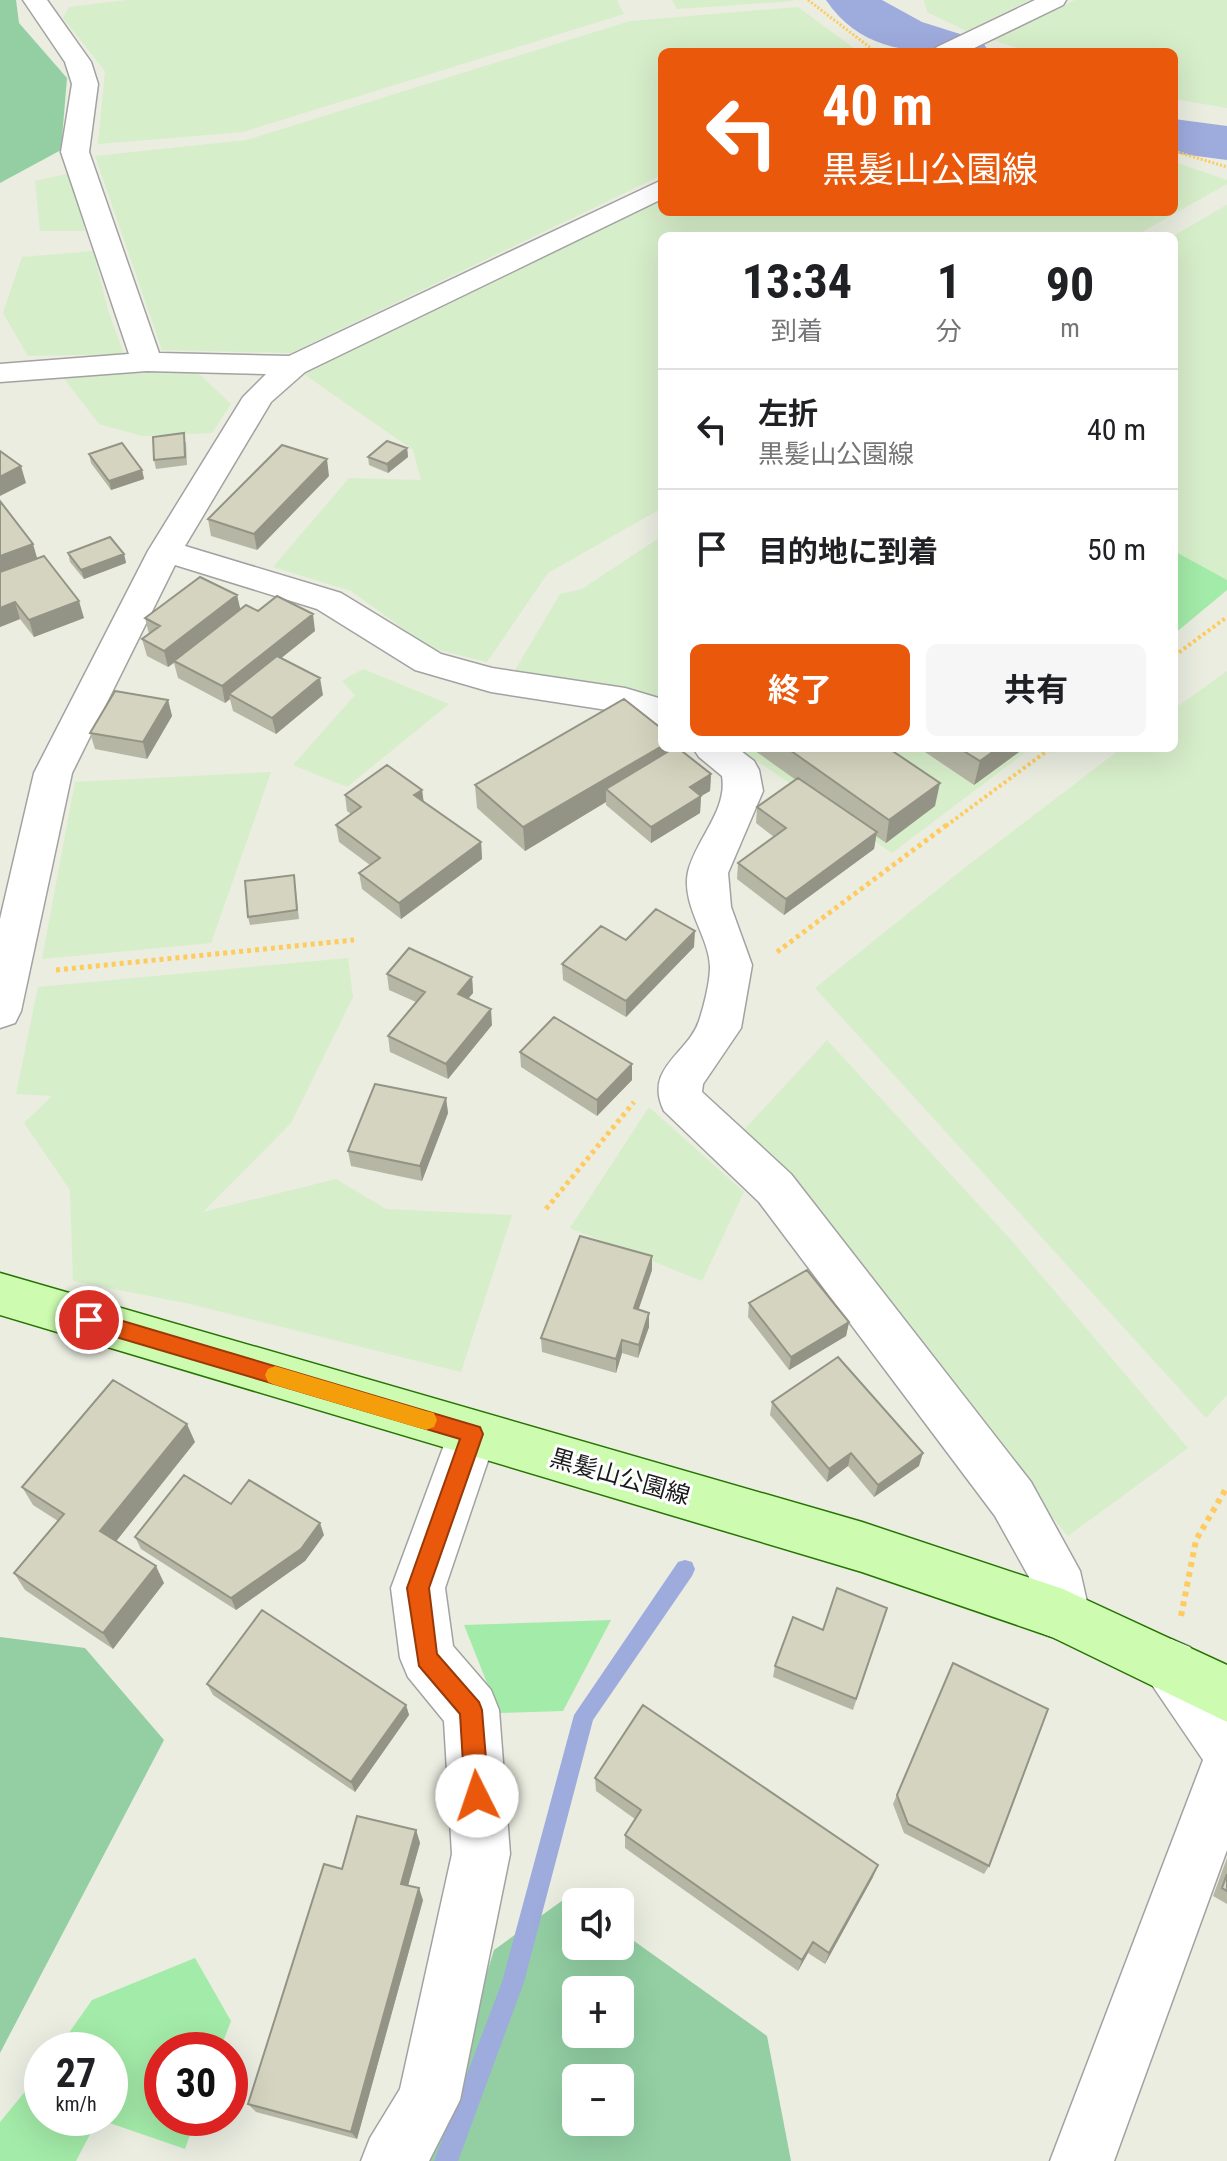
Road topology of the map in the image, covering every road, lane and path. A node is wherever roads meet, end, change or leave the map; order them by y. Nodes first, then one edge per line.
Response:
1 (35, 0) edge
2 (808, 0) edge
3 (1054, 0) edge
4 (871, 48) edge
5 (955, 48) edge
6 (1178, 152) edge
7 (1227, 167) edge
8 (658, 190) edge
9 (147, 362) junction
10 (294, 365) junction
11 (0, 373) edge
12 (165, 551) junction
13 (1227, 617) edge
14 (1178, 653) edge
15 (658, 712) edge
16 (717, 752) edge
17 (1046, 752) edge
18 (354, 940) dead end
19 (731, 965) junction
20 (8, 975) junction
21 (0, 1011) edge
22 (680, 1098) junction
23 (546, 1209) dead end
24 (0, 1294) edge
25 (472, 1434) junction
26 (1227, 1487) edge
27 (1063, 1615) junction
28 (1171, 1666) junction
29 (1227, 1694) edge
30 (1227, 1746) edge
31 (1227, 1772) edge
32 (393, 2161) edge
33 (1082, 2161) edge

1 - 9 street
2 - 4 path
3 - 5 street
6 - 7 path
8 - 10 street
9 - 10 street
9 - 11 street
10 - 12 street
12 - 15 street
12 - 20 street
13 - 14 path
16 - 19 street
17 - 19 path
18 - 20 path
19 - 22 street
20 - 21 street
22 - 23 path
22 - 27 street
24 - 25 main road, 黒髪山公園線
25 - 27 main road, 黒髪山公園線
25 - 32 street
26 - 28 path
27 - 28 main road, 黒髪山公園線
28 - 29 main road, 黒髪山公園線
28 - 30 street
31 - 33 street

